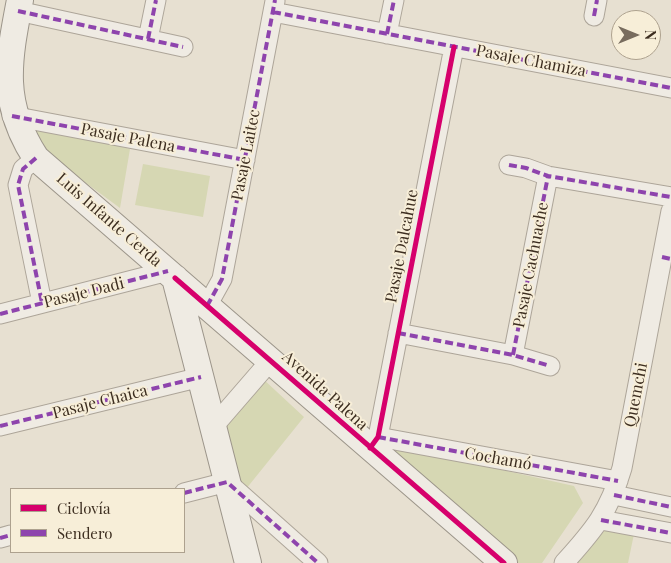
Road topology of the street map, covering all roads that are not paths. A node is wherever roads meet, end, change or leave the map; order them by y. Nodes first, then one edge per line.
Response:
1 (156, 0) edge
2 (394, 0) edge
3 (19, 5) edge
4 (274, 6) edge
5 (387, 34) junction
6 (148, 39) junction
7 (183, 47) dead end
8 (454, 47) junction
9 (671, 88) edge
10 (12, 116) junction
11 (36, 158) junction
12 (245, 160) junction
13 (509, 165) dead end
14 (548, 176) junction
15 (671, 197) edge
16 (671, 211) edge
17 (667, 258) edge
18 (172, 275) junction
19 (42, 303) junction
20 (208, 306) junction
21 (0, 314) edge
22 (398, 333) junction
23 (513, 355) junction
24 (271, 360) junction
25 (550, 366) dead end
26 (201, 377) junction
27 (0, 426) edge
28 (213, 427) junction
29 (374, 443) junction
30 (227, 482) junction
31 (616, 488) junction
32 (185, 493) edge
33 (671, 507) edge
34 (601, 520) junction
35 (671, 533) edge
36 (248, 563) edge
37 (318, 563) edge
38 (504, 563) edge
39 (564, 563) edge

1 - 6 street
2 - 5 street
3 - 6 street
3 - 10 street, Luis Infante Cerda
4 - 5 street, Pasaje Chamiza
4 - 12 street, Pasaje Laitec
5 - 8 street, Pasaje Chamiza
6 - 7 street
8 - 9 street, Pasaje Chamiza
8 - 22 street, Pasaje Dalcahue
10 - 11 street, Luis Infante Cerda
10 - 12 street, Pasaje Palena
11 - 18 street, Luis Infante Cerda
11 - 19 street
12 - 20 street, Pasaje Laitec
13 - 14 street
14 - 15 street
14 - 23 street, Pasaje Cachuache
16 - 17 street, Quemchi
17 - 31 street, Quemchi
18 - 19 street, Pasaje Dadi
18 - 20 street, Avenida Palena
18 - 26 street, Luis Infante Cerda
19 - 21 street, Pasaje Dadi
20 - 24 street, Avenida Palena
22 - 23 street
22 - 29 street, Pasaje Dalcahue
23 - 25 street
24 - 28 street
24 - 29 street, Avenida Palena
26 - 27 street, Pasaje Chaica
26 - 28 street, Luis Infante Cerda
28 - 30 street, Luis Infante Cerda
29 - 31 street, Cochamó
29 - 38 street, Avenida Palena
30 - 32 street
30 - 36 street, Luis Infante Cerda
30 - 37 street
31 - 33 street, Cochamó
31 - 34 street, Quemchi
34 - 35 street
34 - 39 street, Quemchi

